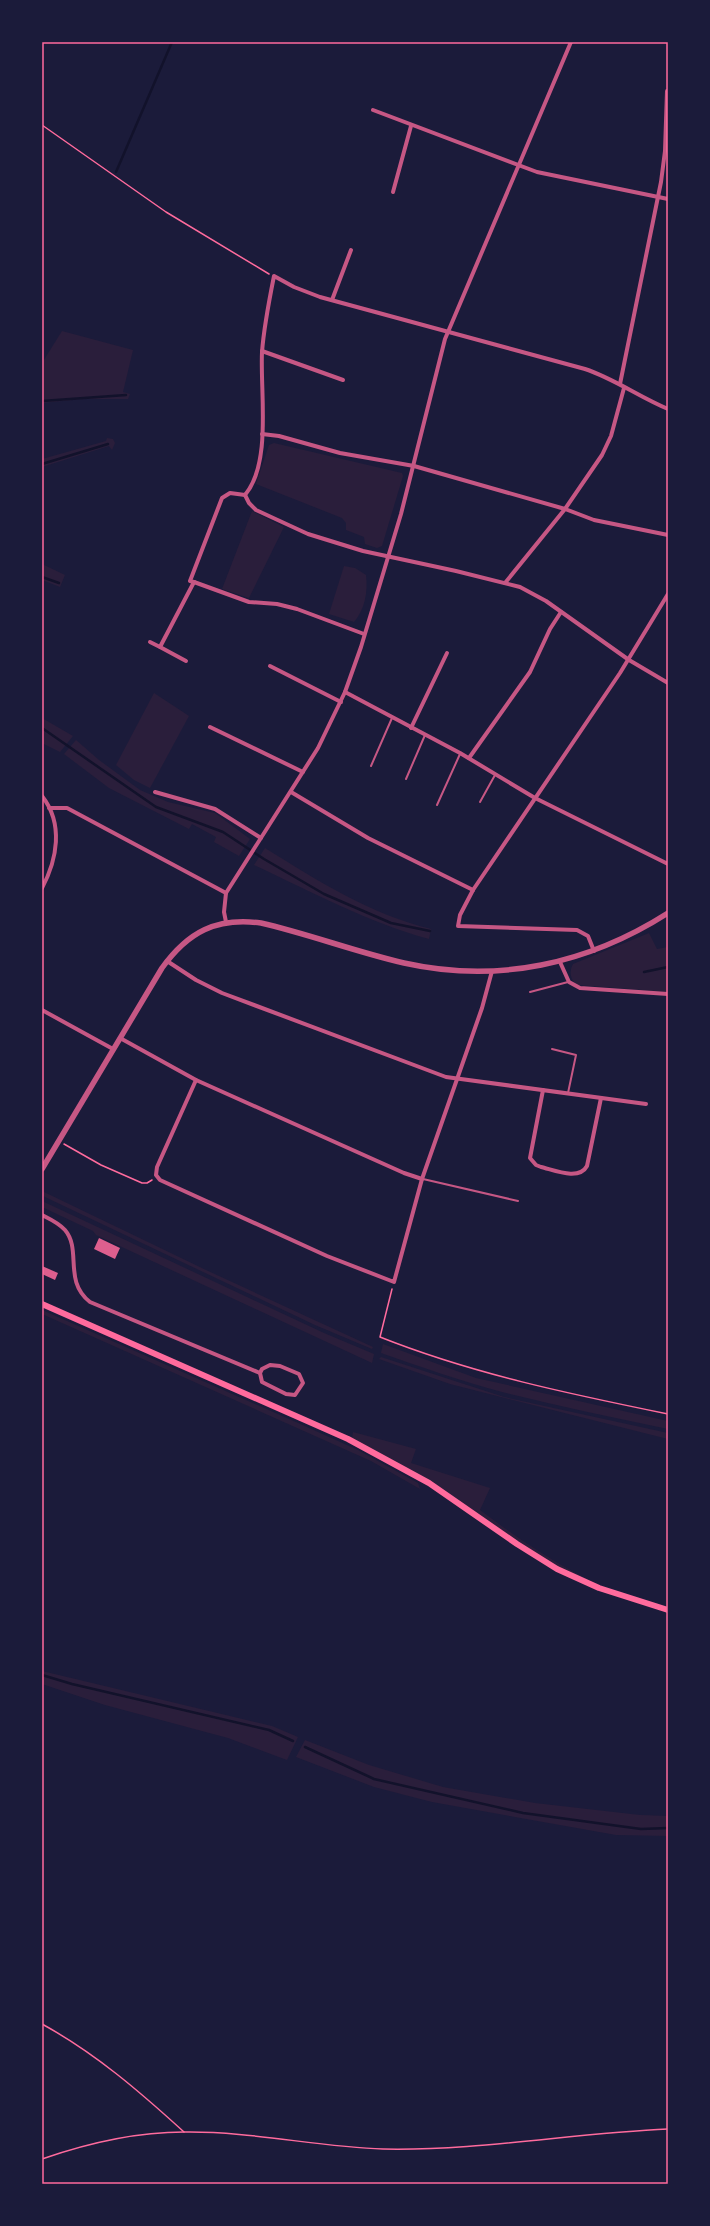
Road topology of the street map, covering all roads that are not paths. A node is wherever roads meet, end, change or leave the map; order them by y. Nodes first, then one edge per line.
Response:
1 (571, 42) edge
2 (667, 91) edge
3 (373, 110) dead end
4 (412, 126) junction
5 (518, 166) junction
6 (393, 192) dead end
7 (658, 197) junction
8 (668, 199) edge
9 (351, 250) dead end
10 (332, 300) junction
11 (448, 331) junction
12 (262, 351) junction
13 (343, 380) dead end
14 (622, 386) junction
15 (668, 409) edge
16 (262, 434) junction
17 (414, 466) junction
18 (245, 495) junction
19 (565, 510) junction
20 (668, 535) edge
21 (388, 556) junction
22 (194, 582) junction
23 (505, 583) junction
24 (668, 594) edge
25 (561, 612) junction
26 (364, 634) junction
27 (150, 642) dead end
28 (160, 647) junction
29 (447, 653) dead end
30 (628, 660) junction
31 (186, 661) dead end
32 (270, 666) dead end
33 (668, 683) edge
34 (345, 692) junction
35 (341, 702) junction
36 (392, 718) junction
37 (210, 727) dead end
38 (411, 728) junction
39 (425, 735) junction
40 (460, 753) junction
41 (469, 758) junction
42 (371, 766) dead end
43 (303, 772) junction
44 (496, 774) junction
45 (406, 779) dead end
46 (155, 792) dead end
47 (291, 792) junction
48 (42, 796) edge
49 (535, 798) junction
50 (480, 802) dead end
51 (437, 805) dead end
52 (49, 808) junction
53 (259, 841) junction
54 (668, 864) edge
55 (42, 888) edge
56 (473, 890) junction
57 (226, 892) junction
58 (668, 913) edge
59 (226, 922) junction
60 (594, 951) junction
61 (167, 961) junction
62 (560, 962) junction
63 (492, 971) junction
64 (569, 982) junction
65 (530, 992) dead end
66 (668, 994) edge
67 (42, 1010) edge
68 (120, 1038) junction
69 (113, 1049) junction
70 (552, 1049) dead end
71 (456, 1079) junction
72 (196, 1080) junction
73 (543, 1090) junction
74 (568, 1093) junction
75 (602, 1098) junction
76 (646, 1104) dead end
77 (42, 1169) edge
78 (422, 1179) junction
79 (518, 1201) dead end
80 (42, 1215) edge
81 (42, 1304) edge
82 (260, 1374) junction
83 (668, 1610) edge

1 - 5 street
2 - 7 street
3 - 4 street
4 - 5 street
4 - 6 street
5 - 7 street
5 - 11 street
7 - 8 street
7 - 14 street
9 - 10 street
10 - 11 street
10 - 12 street
11 - 14 street
11 - 17 street
12 - 13 street
12 - 16 street
14 - 15 street
14 - 19 street
16 - 17 street
16 - 18 street
17 - 19 street
17 - 21 street
18 - 21 street
18 - 22 street
19 - 20 street
19 - 23 street
21 - 23 street
21 - 26 street
22 - 26 street
22 - 28 street
23 - 25 street
24 - 30 street
25 - 30 street
25 - 41 street
26 - 34 street
27 - 28 street
28 - 31 street
29 - 38 street
30 - 33 street
30 - 49 street
32 - 35 street
34 - 35 street
34 - 36 street
35 - 43 street
36 - 38 street
36 - 42 lane
37 - 43 street
38 - 39 street
39 - 40 street
39 - 45 lane
40 - 41 street
40 - 51 lane
41 - 44 street
43 - 47 street
44 - 49 street
44 - 50 lane
46 - 53 street
47 - 53 street
47 - 56 street
48 - 52 street
49 - 54 street
49 - 56 street
52 - 55 street
52 - 57 street
53 - 57 street
56 - 60 street
57 - 59 street
58 - 60 street
59 - 61 street
59 - 63 street
60 - 62 street
61 - 68 street
61 - 71 street
62 - 63 street
62 - 64 street
63 - 71 street
64 - 65 lane
64 - 66 street
67 - 69 street
68 - 69 street
68 - 72 street
69 - 77 street
70 - 74 lane
71 - 73 street
71 - 78 street
72 - 78 street
72 - 78 street
73 - 74 street
73 - 75 street
74 - 75 street
75 - 76 street
78 - 79 lane
80 - 82 street
81 - 83 main road
82 - 82 street

